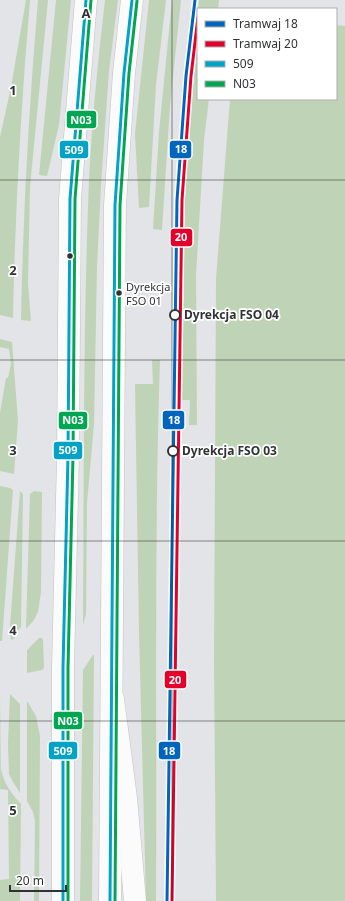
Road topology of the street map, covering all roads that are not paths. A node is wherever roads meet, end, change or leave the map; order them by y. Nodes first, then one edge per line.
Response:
1 (86, 0) edge
2 (132, 0) edge
3 (112, 699) junction
4 (62, 901) edge
5 (110, 901) edge
6 (135, 901) edge

1 - 4 main road
2 - 3 main road
3 - 5 main road
3 - 6 main road

